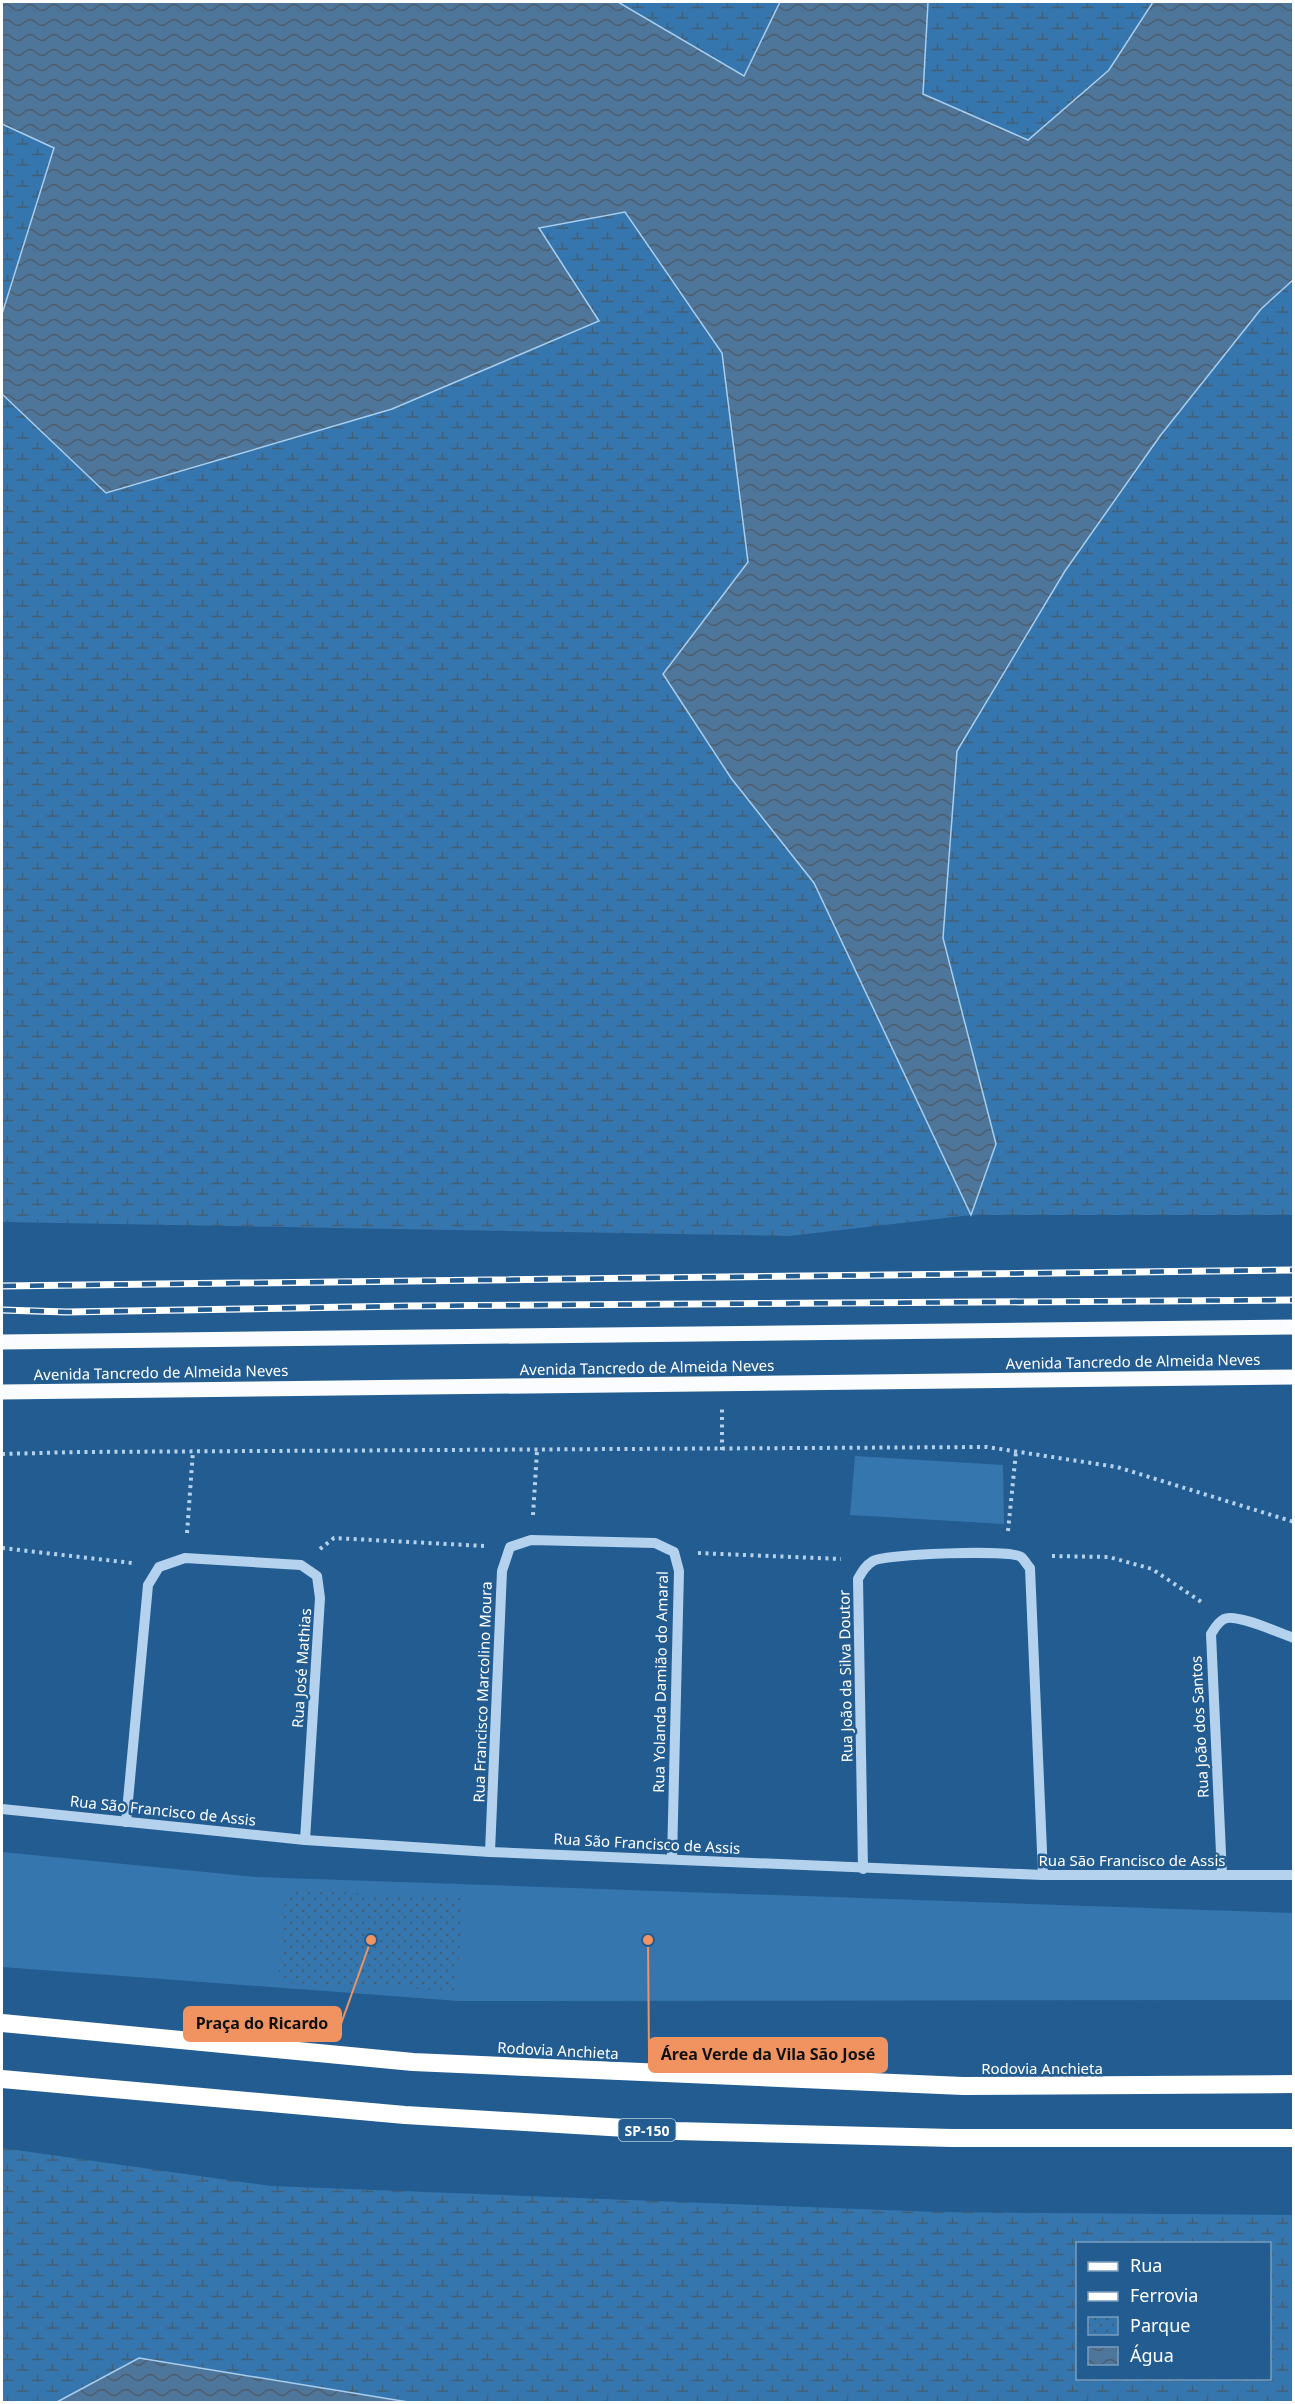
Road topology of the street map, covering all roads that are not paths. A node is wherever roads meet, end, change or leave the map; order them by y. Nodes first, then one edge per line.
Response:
1 (1293, 1327) edge
2 (2, 1342) edge
3 (1293, 1377) edge
4 (2, 1392) edge
5 (510, 1547) joint
6 (1293, 1638) edge
7 (2, 1809) edge
8 (126, 1822) junction
9 (305, 1840) junction
10 (490, 1852) junction
11 (672, 1859) junction
12 (863, 1869) junction
13 (1042, 1875) junction
14 (1222, 1875) junction
15 (1293, 1875) edge
16 (2, 2023) edge
17 (2, 2079) edge
18 (1293, 2084) edge
19 (1293, 2138) edge

1 - 2 main road, Avenida Tancredo de Almeida Neves
3 - 4 main road, Avenida Tancredo de Almeida Neves
5 - 10 street, Rua Francisco Marcolino Moura
5 - 11 street, Rua Yolanda Damião do Amaral
6 - 14 street, Rua João dos Santos
7 - 8 street, Rua São Francisco de Assis
8 - 9 street, Rua São Francisco de Assis
8 - 9 street, Rua José Mathias
9 - 10 street, Rua São Francisco de Assis
10 - 11 street, Rua São Francisco de Assis
11 - 12 street, Rua São Francisco de Assis
12 - 13 street, Rua São Francisco de Assis
12 - 13 street, Rua João da Silva Doutor
13 - 14 street, Rua São Francisco de Assis
14 - 15 street, Rua São Francisco de Assis
16 - 18 highway, Rodovia Anchieta
17 - 19 highway, SP-150

